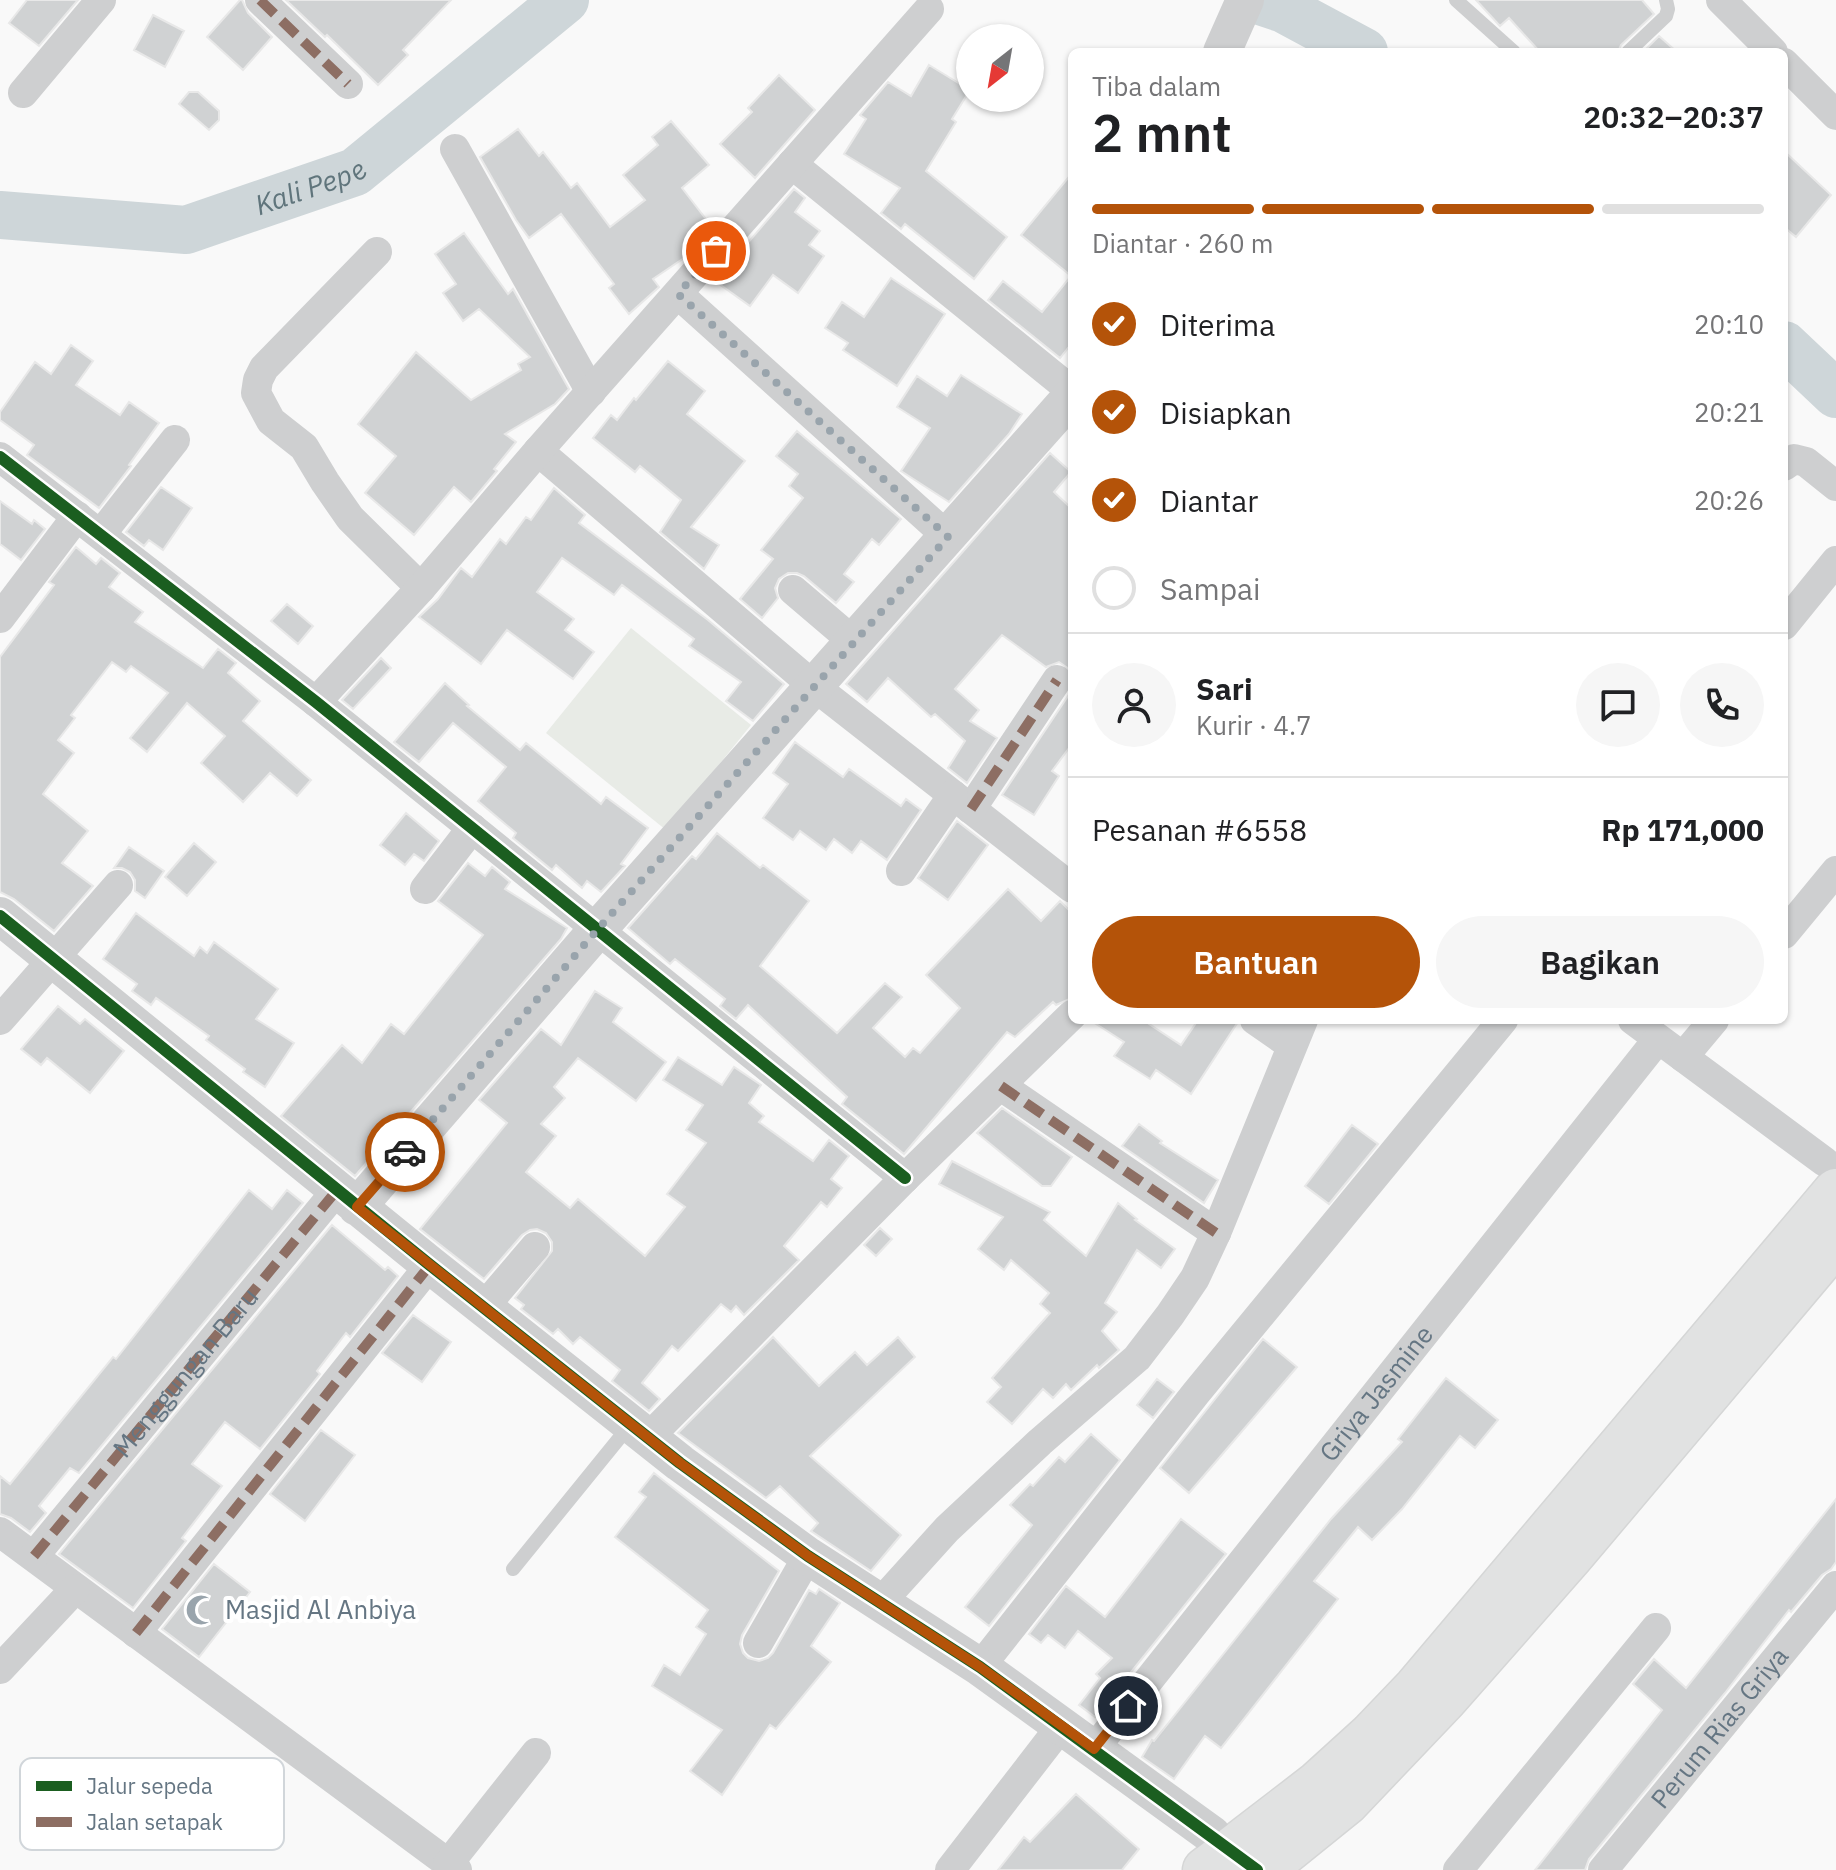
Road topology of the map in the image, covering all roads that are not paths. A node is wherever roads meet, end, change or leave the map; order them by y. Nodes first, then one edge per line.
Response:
1 (101, 0) edge
2 (260, 0) edge
3 (1245, 0) edge
4 (1456, 0) edge
5 (1666, 0) edge
6 (1721, 0) edge
7 (929, 9) dead end
8 (1224, 48) edge
9 (1510, 48) edge
10 (1632, 48) edge
11 (1769, 48) edge
12 (1788, 67) edge
13 (348, 84) dead end
14 (23, 93) dead end
15 (1836, 115) edge
16 (455, 149) dead end
17 (792, 164) junction
18 (377, 252) dead end
19 (678, 294) junction
20 (1068, 391) edge
21 (591, 392) junction
22 (1068, 399) edge
23 (175, 440) dead end
24 (538, 451) junction
25 (0, 457) edge
26 (1788, 463) edge
27 (1836, 486) edge
28 (77, 516) junction
29 (101, 534) junction
30 (948, 537) junction
31 (1836, 561) edge
32 (421, 588) junction
33 (793, 590) dead end
34 (5, 603) edge
35 (1788, 620) edge
36 (854, 642) junction
37 (1057, 680) dead end
38 (815, 687) junction
39 (316, 702) junction
40 (962, 802) junction
41 (472, 828) junction
42 (901, 871) dead end
43 (1836, 871) edge
44 (118, 885) dead end
45 (1068, 885) edge
46 (425, 889) dead end
47 (0, 916) edge
48 (598, 929) junction
49 (1788, 929) edge
50 (53, 959) junction
51 (1068, 1019) edge
52 (0, 1020) edge
53 (1268, 1024) edge
54 (1500, 1024) edge
55 (1638, 1024) edge
56 (1711, 1024) edge
57 (1297, 1033) edge
58 (1658, 1039) junction
59 (1683, 1057) junction
60 (1001, 1086) junction
61 (1830, 1176) edge
62 (905, 1178) junction
63 (347, 1198) junction
64 (1216, 1233) junction
65 (1836, 1242) edge
66 (535, 1247) dead end
67 (430, 1265) junction
68 (483, 1308) junction
69 (639, 1431) junction
70 (0, 1532) edge
71 (34, 1556) junction
72 (808, 1556) junction
73 (513, 1569) dead end
74 (1836, 1586) edge
75 (75, 1589) junction
76 (881, 1602) junction
77 (1656, 1628) dead end
78 (136, 1633) junction
79 (758, 1643) dead end
80 (980, 1667) junction
81 (0, 1669) edge
82 (1062, 1725) junction
83 (1094, 1749) junction
84 (536, 1753) dead end
85 (1208, 1852) edge
86 (452, 1867) edge
87 (950, 1870) edge
88 (1263, 1870) edge
89 (1458, 1870) edge
90 (1603, 1870) edge

1 - 14 street
2 - 13 street
3 - 8 street
4 - 9 lane
5 - 10 lane
6 - 11 street
7 - 17 street
12 - 15 street
16 - 21 street
17 - 19 street
17 - 20 street
18 - 32 street
19 - 21 street
19 - 30 street
21 - 24 street
22 - 30 street
23 - 29 street
24 - 32 street
24 - 38 street
25 - 28 street
26 - 27 street
28 - 29 street
28 - 34 street
29 - 39 street
30 - 36 street
31 - 35 street
32 - 39 street
33 - 36 street
36 - 38 street
37 - 40 street
38 - 40 street
38 - 48 street
39 - 41 street
40 - 42 street
40 - 45 street
41 - 46 street
41 - 48 street
43 - 49 street
44 - 50 street
47 - 50 street
48 - 62 street
48 - 63 street
50 - 52 street
50 - 63 street
51 - 60 street
53 - 57 street
54 - 80 street
55 - 58 street
56 - 59 street
57 - 64 street
58 - 59 street
58 - 83 street, Griya Jasmine
59 - 61 street
60 - 62 street
60 - 64 street
61 - 85 highway
62 - 69 street
63 - 67 street
63 - 71 street, Menggungan Baru
64 - 76 street
65 - 88 highway
66 - 68 street
67 - 68 street
67 - 78 street
68 - 69 street
69 - 72 street
69 - 73 lane
70 - 71 street
71 - 75 street
72 - 76 street
72 - 79 street
74 - 90 street, Perum Rias Griya
75 - 78 street
75 - 81 street
76 - 80 street
77 - 89 street
78 - 86 street
80 - 82 street
82 - 83 street
82 - 87 street
83 - 85 street
84 - 86 street

